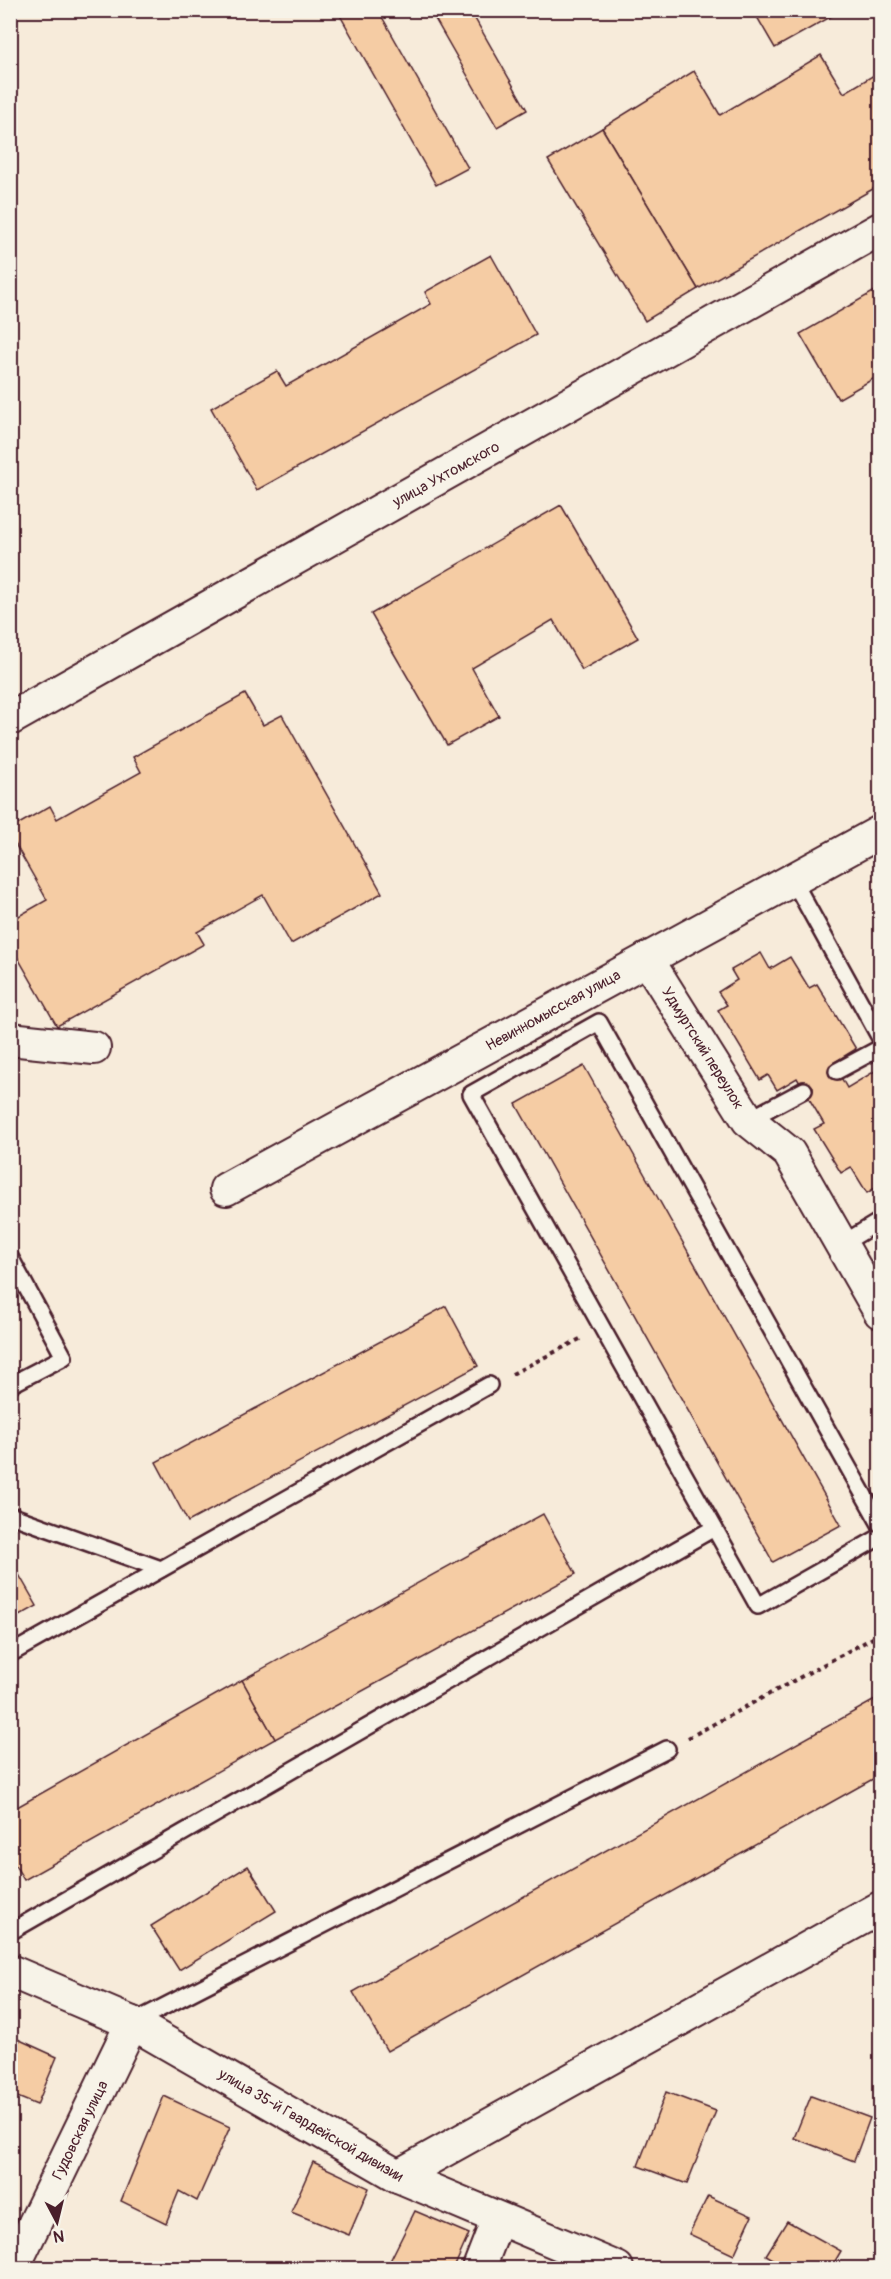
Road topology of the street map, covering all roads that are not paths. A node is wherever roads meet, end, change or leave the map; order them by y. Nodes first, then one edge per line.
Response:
1 (880, 229) edge
2 (10, 719) edge
3 (880, 832) edge
4 (793, 880) junction
5 (647, 959) junction
6 (880, 1038) edge
7 (10, 1039) edge
8 (880, 1047) edge
9 (94, 1048) dead end
10 (837, 1071) dead end
11 (804, 1090) dead end
12 (748, 1120) junction
13 (226, 1189) dead end
14 (880, 1221) edge
15 (842, 1244) junction
16 (10, 1257) edge
17 (880, 1312) edge
18 (10, 1385) edge
19 (489, 1385) road end
20 (10, 1515) edge
21 (880, 1524) edge
22 (714, 1528) junction
23 (880, 1537) edge
24 (161, 1569) junction
25 (10, 1653) edge
26 (668, 1749) road end
27 (880, 1908) edge
28 (10, 1932) edge
29 (10, 1971) edge
30 (132, 2023) junction
31 (398, 2176) junction
32 (498, 2219) junction
33 (13, 2268) edge
34 (479, 2268) edge
35 (617, 2268) edge

1 - 2 street, улица Ухтомского
3 - 4 street, Невинномысская улица
4 - 5 street, Невинномысская улица
4 - 6 lane
5 - 12 street, Удмуртский переулок
5 - 13 street, Невинномысская улица
7 - 9 street
8 - 10 lane
11 - 12 lane
12 - 15 street, Удмуртский переулок
14 - 15 lane
15 - 17 street, Удмуртский переулок
16 - 18 lane
19 - 24 lane
20 - 24 lane
21 - 22 lane
22 - 23 lane
22 - 28 lane
24 - 25 lane
26 - 30 lane
27 - 31 street
29 - 30 street, улица 35-й Гвардейской дивизии
30 - 31 street, улица 35-й Гвардейской дивизии
30 - 33 street, Гудовская улица
31 - 32 street, улица 35-й Гвардейской дивизии
32 - 34 street
32 - 35 street, улица 35-й Гвардейской дивизии

